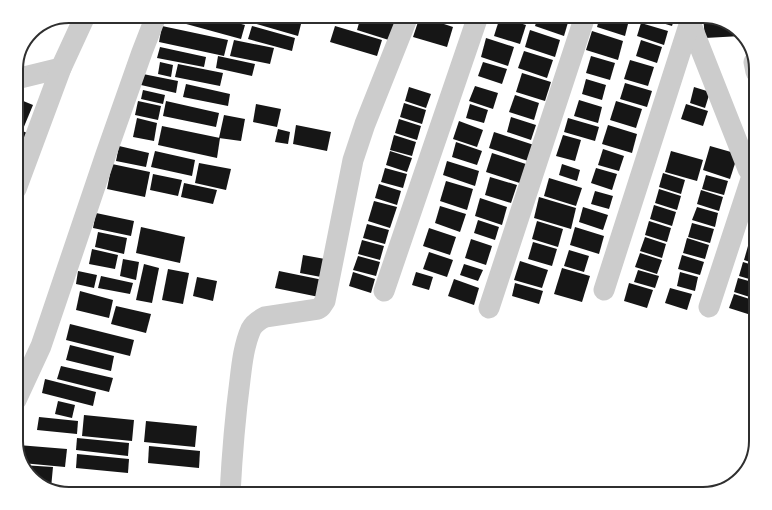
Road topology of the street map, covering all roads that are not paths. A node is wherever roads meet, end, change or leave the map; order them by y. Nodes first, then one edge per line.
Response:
1 (82, 23) edge
2 (153, 23) edge
3 (405, 23) edge
4 (476, 23) edge
5 (583, 23) edge
6 (687, 23) edge
7 (690, 23) edge
8 (61, 68) junction
9 (23, 77) edge
10 (749, 163) edge
11 (23, 170) edge
12 (749, 190) edge
13 (604, 290) dead end
14 (384, 291) dead end
15 (709, 307) dead end
16 (489, 308) dead end
17 (23, 385) edge
18 (230, 487) edge

1 - 8 street
2 - 17 street
3 - 18 street
4 - 14 street
5 - 16 street
6 - 13 street
7 - 10 street
8 - 9 street
8 - 11 street
12 - 15 street

